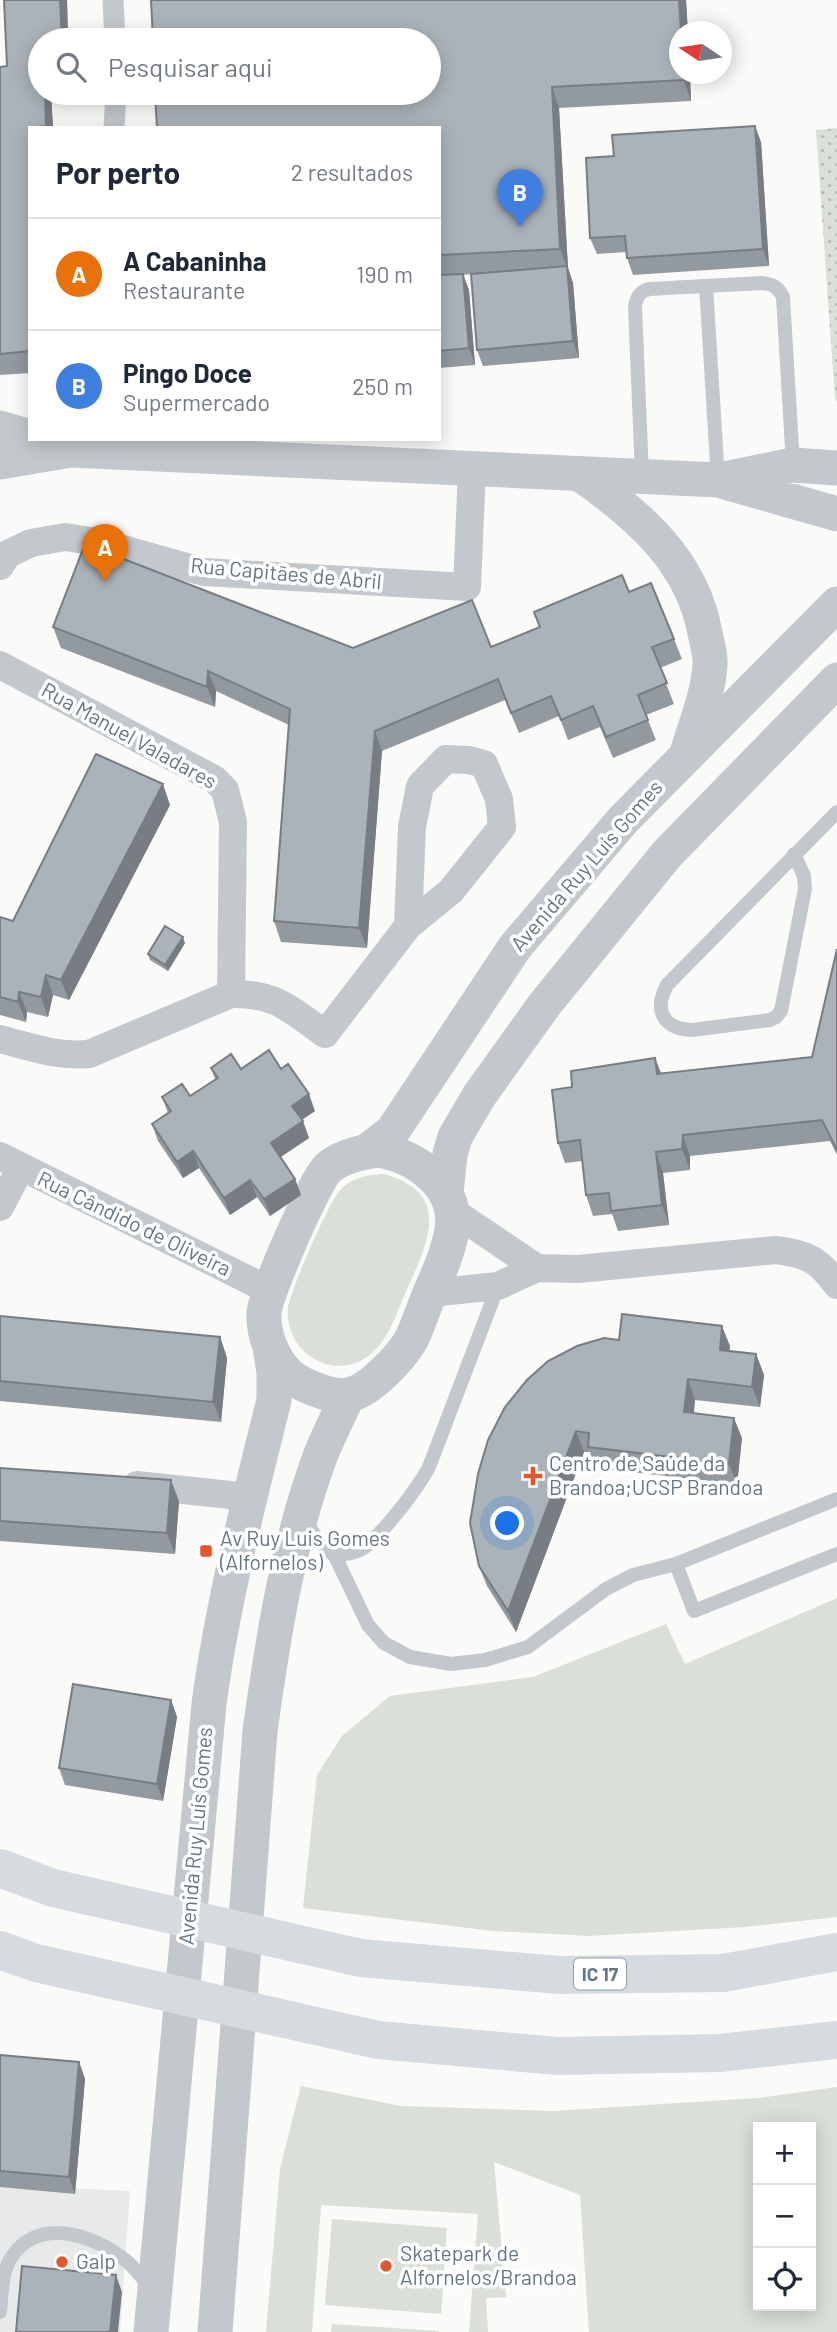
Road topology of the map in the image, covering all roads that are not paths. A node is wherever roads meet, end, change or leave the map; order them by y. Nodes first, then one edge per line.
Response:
1 (113, 0) edge
2 (114, 28) edge
3 (115, 105) edge
4 (114, 126) edge
5 (706, 286) junction
6 (0, 428) edge
7 (28, 436) edge
8 (43, 441) edge
9 (121, 445) edge
10 (71, 450) junction
11 (0, 462) edge
12 (793, 465) junction
13 (472, 468) junction
14 (837, 468) edge
15 (580, 474) junction
16 (642, 476) junction
17 (718, 480) junction
18 (837, 514) edge
19 (0, 566) edge
20 (837, 604) edge
21 (0, 665) edge
22 (837, 680) edge
23 (685, 757) junction
24 (837, 812) edge
25 (794, 854) junction
26 (408, 926) junction
27 (231, 994) junction
28 (0, 1039) edge
29 (367, 1152) junction
30 (10, 1162) edge
31 (449, 1202) junction
32 (0, 1207) edge
33 (537, 1269) junction
34 (837, 1285) edge
35 (498, 1286) junction
36 (269, 1290) junction
37 (430, 1293) junction
38 (270, 1346) junction
39 (348, 1395) junction
40 (111, 1483) edge
41 (249, 1497) junction
42 (837, 1499) edge
43 (303, 1511) junction
44 (837, 1554) edge
45 (335, 1556) junction
46 (676, 1564) junction
47 (0, 1868) edge
48 (0, 1950) edge
49 (837, 1952) edge
50 (837, 2039) edge
51 (155, 2291) junction
52 (0, 2312) edge
53 (151, 2332) edge
54 (215, 2332) edge

1 - 2 street
3 - 4 street
5 - 12 lane
5 - 16 lane
5 - 17 lane
6 - 7 street
8 - 10 street
9 - 10 street
9 - 13 street
10 - 11 street
12 - 14 street
12 - 17 street
13 - 15 street
13 - 19 street, Rua Capitães de Abril
15 - 16 street
15 - 23 street
16 - 17 street
17 - 18 street
20 - 23 street, Avenida Ruy Luís Gomes
21 - 27 street, Rua Manuel Valadares
22 - 31 street
23 - 29 street, Avenida Ruy Luís Gomes
24 - 25 lane
25 - 25 lane
26 - 26 street
26 - 27 street
27 - 28 street
29 - 31 street
29 - 36 street
30 - 32 street
30 - 36 street, Rua Cândido de Oliveira
31 - 33 street
31 - 37 street
33 - 34 street
33 - 35 street
35 - 37 street
35 - 45 lane
36 - 38 street
37 - 39 street
38 - 39 street
38 - 41 street, Avenida Ruy Luís Gomes
39 - 43 street
40 - 41 street
41 - 51 street, Avenida Ruy Luís Gomes
42 - 46 lane
43 - 45 lane
43 - 54 street
44 - 46 lane
45 - 46 lane
47 - 49 highway, IC 17
48 - 50 highway
51 - 52 lane
51 - 53 street, Avenida Ruy Luís Gomes

